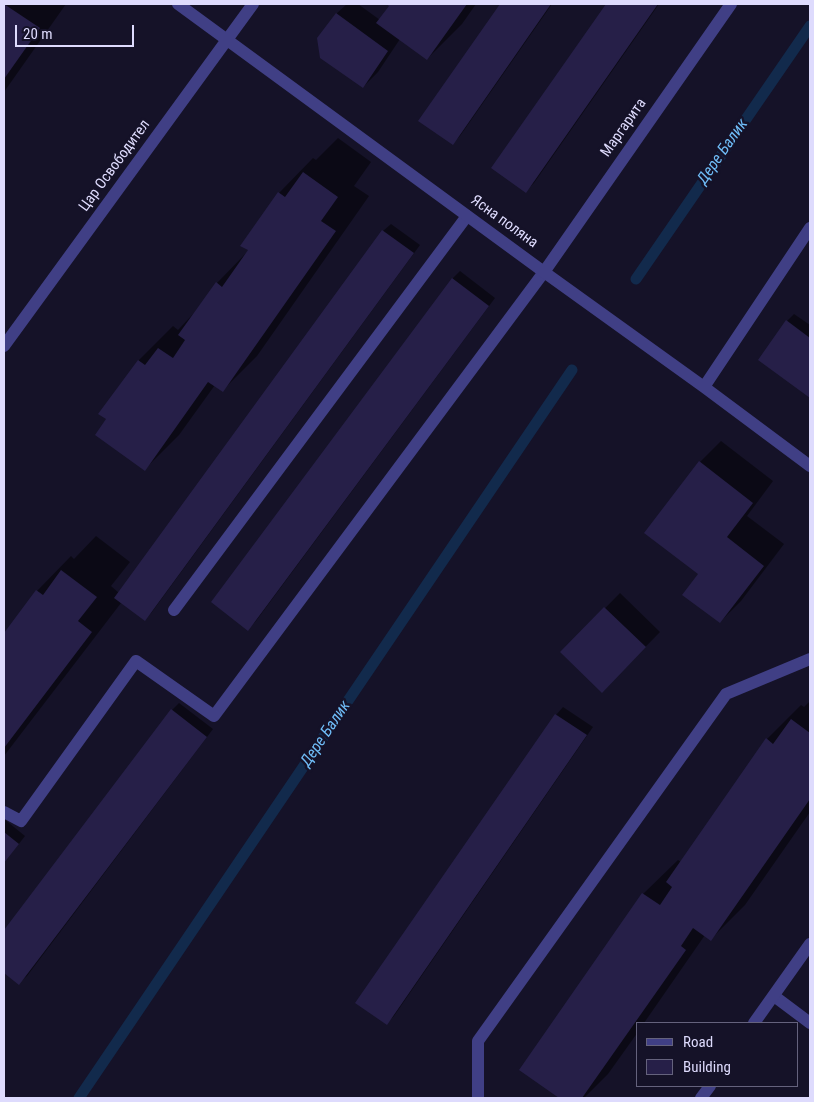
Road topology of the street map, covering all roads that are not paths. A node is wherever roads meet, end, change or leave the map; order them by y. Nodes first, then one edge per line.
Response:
1 (178, 4) edge
2 (253, 4) edge
3 (731, 4) edge
4 (227, 40) junction
5 (467, 216) junction
6 (810, 228) edge
7 (544, 272) junction
8 (4, 346) edge
9 (704, 387) junction
10 (810, 466) edge
11 (174, 610) dead end
12 (810, 659) edge
13 (4, 812) edge
14 (810, 944) edge
15 (774, 996) junction
16 (755, 1022) edge
17 (810, 1023) edge
18 (709, 1087) edge
19 (478, 1098) edge
20 (701, 1098) edge

1 - 4 street, Ясна поляна
2 - 4 street, Цар Освободител
3 - 7 street, Маргарита
4 - 5 street, Ясна поляна
4 - 8 street, Цар Освободител
5 - 7 street, Ясна поляна
5 - 11 street
6 - 9 street
7 - 9 street, Ясна поляна
7 - 13 street, Маргарита
9 - 10 street, Ясна поляна
12 - 19 street
14 - 15 street
15 - 16 street
15 - 17 street
18 - 20 street

